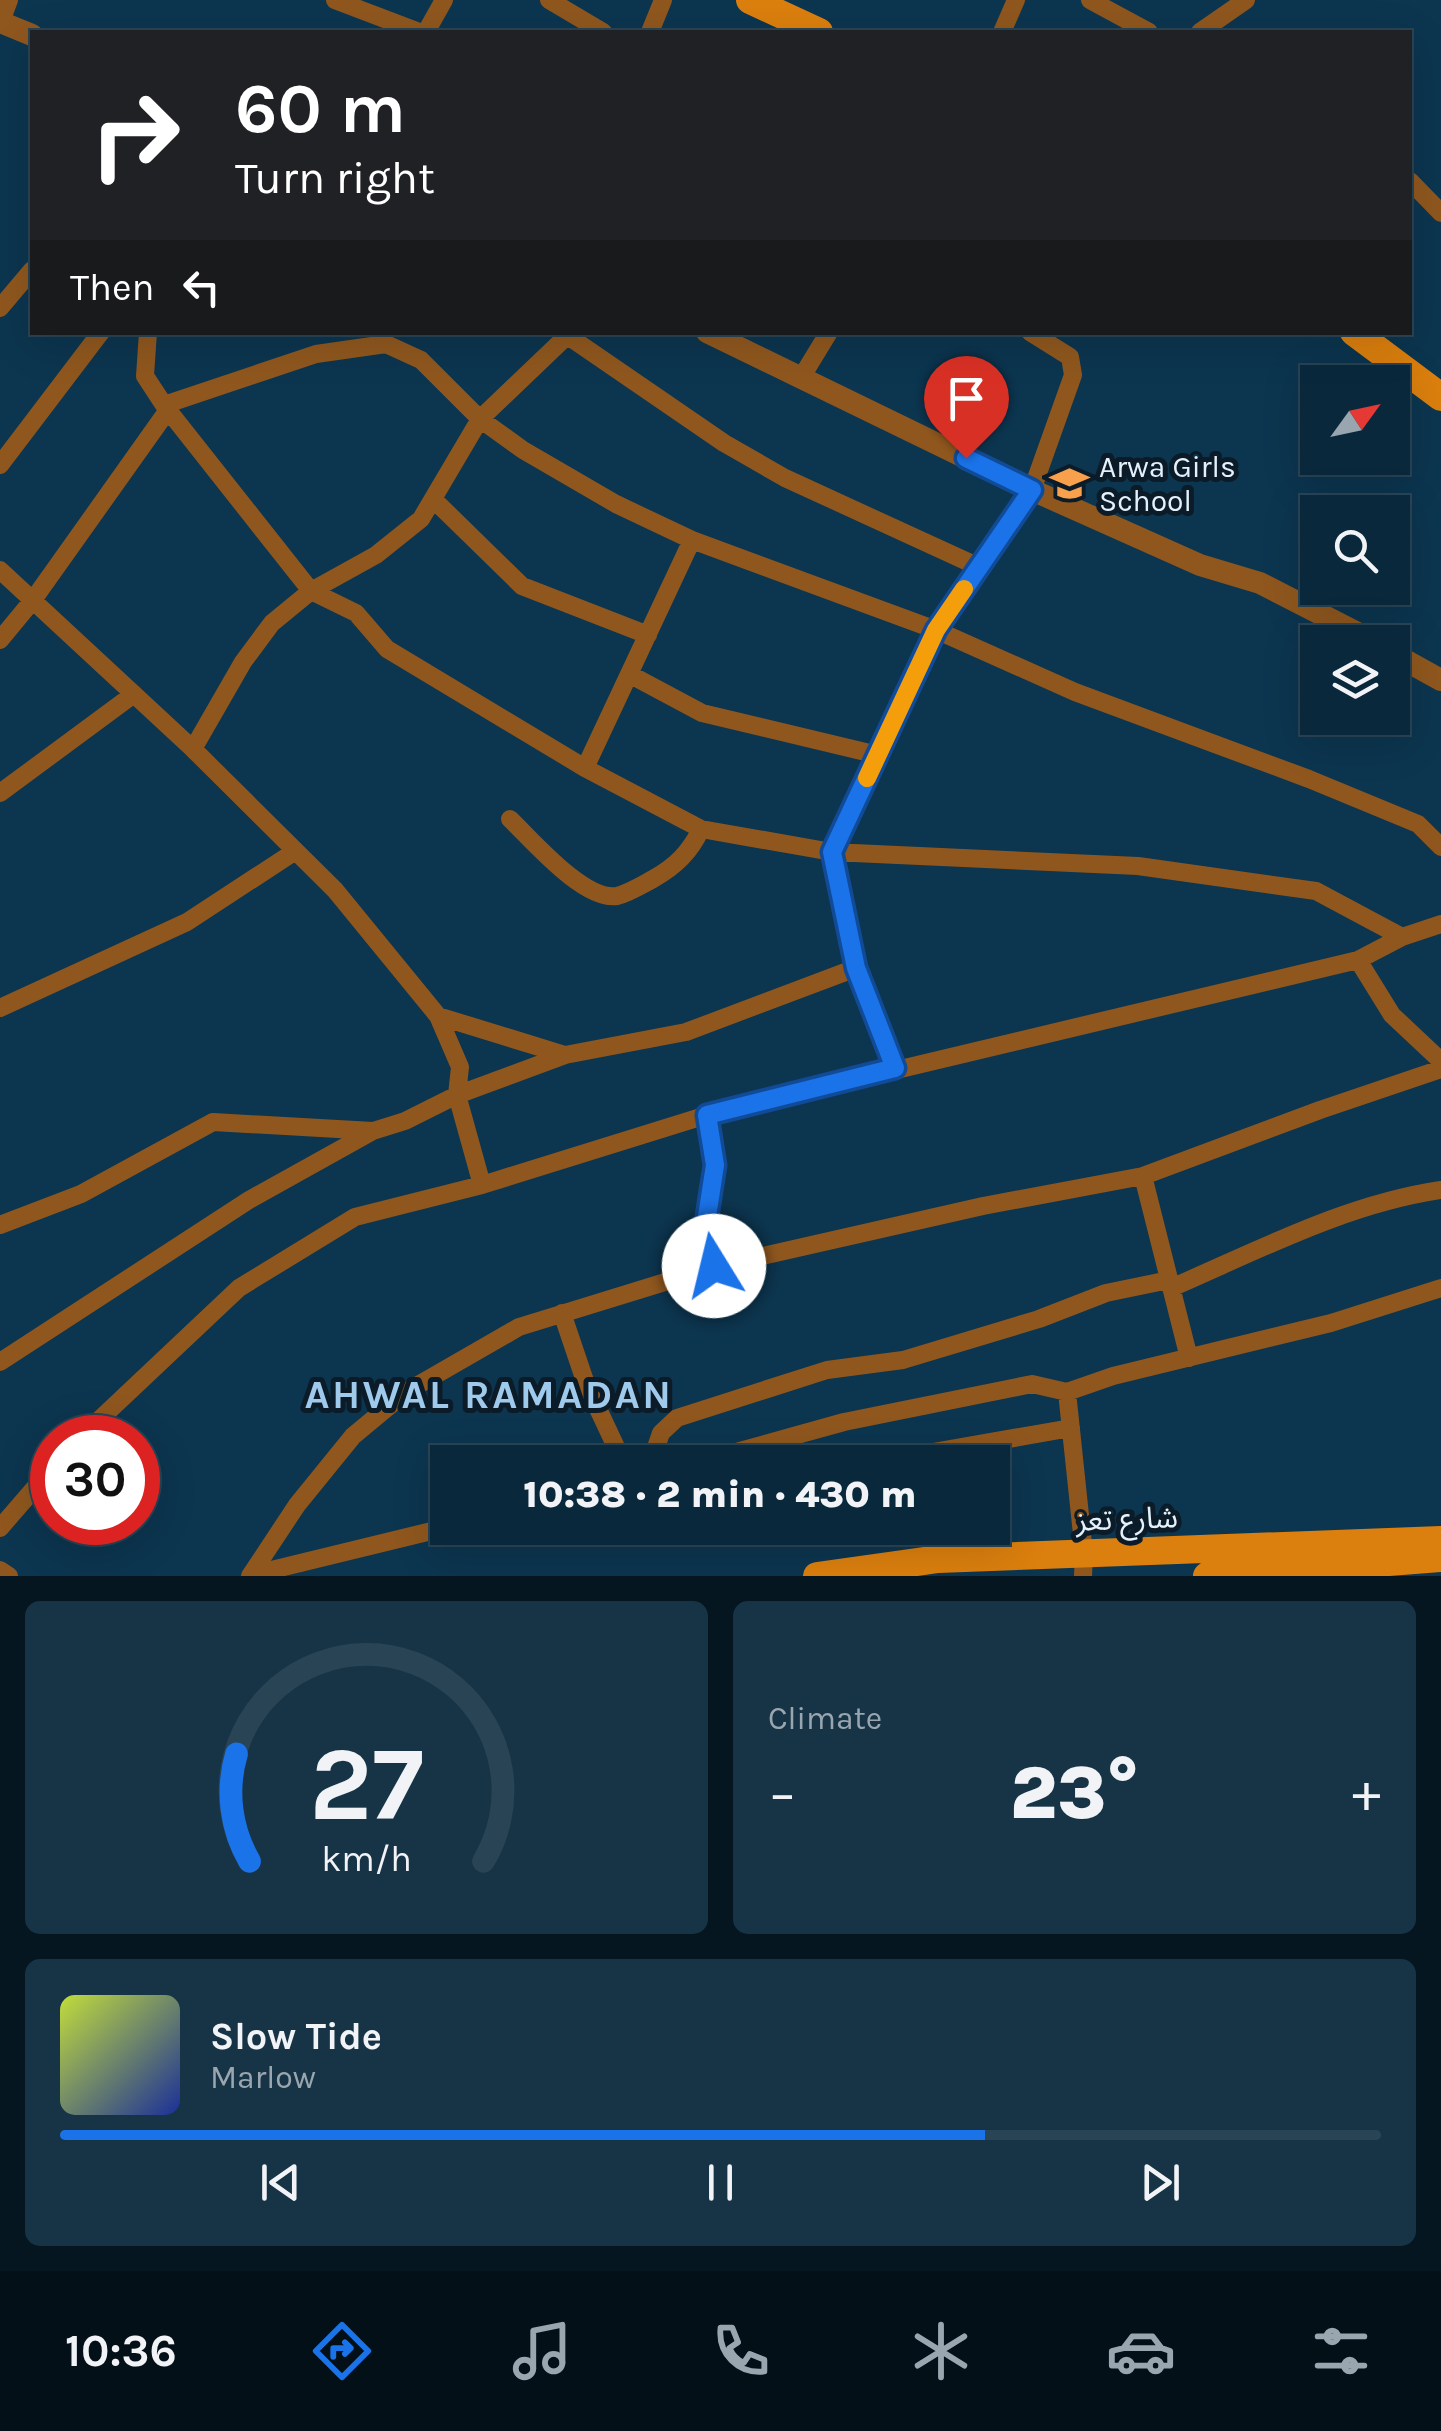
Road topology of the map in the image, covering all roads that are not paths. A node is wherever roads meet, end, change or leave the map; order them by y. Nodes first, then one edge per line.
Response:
1 (9, 0) edge
2 (336, 0) edge
3 (444, 0) edge
4 (549, 0) edge
5 (662, 0) edge
6 (750, 0) edge
7 (1016, 0) edge
8 (1090, 0) edge
9 (1246, 0) edge
10 (0, 23) edge
11 (418, 30) edge
12 (424, 30) edge
13 (599, 30) edge
14 (651, 30) edge
15 (815, 30) edge
16 (1003, 30) edge
17 (1145, 30) edge
18 (1203, 30) edge
19 (30, 34) edge
20 (1412, 182) edge
21 (1441, 213) edge
22 (30, 272) edge
23 (0, 308) edge
24 (99, 335) edge
25 (148, 335) edge
26 (569, 335) edge
27 (571, 335) edge
28 (713, 335) edge
29 (827, 335) edge
30 (1035, 335) edge
31 (1358, 335) edge
32 (801, 378) junction
33 (1441, 397) edge
34 (166, 408) junction
35 (480, 418) junction
36 (0, 465) edge
37 (1032, 490) junction
38 (433, 499) junction
39 (692, 540) junction
40 (979, 567) junction
41 (0, 570) edge
42 (312, 591) junction
43 (33, 600) junction
44 (1342, 625) edge
45 (936, 630) junction
46 (648, 635) junction
47 (0, 640) edge
48 (1410, 662) edge
49 (629, 674) junction
50 (1441, 680) edge
51 (134, 694) junction
52 (193, 749) junction
53 (878, 755) junction
54 (584, 768) junction
55 (0, 793) edge
56 (510, 819) dead end
57 (701, 829) junction
58 (1441, 847) edge
59 (294, 852) junction
60 (832, 852) junction
61 (1441, 924) edge
62 (1402, 937) junction
63 (1358, 960) junction
64 (856, 968) junction
65 (0, 1008) edge
66 (438, 1016) junction
67 (565, 1054) junction
68 (1441, 1061) edge
69 (895, 1068) junction
70 (1441, 1069) edge
71 (457, 1095) junction
72 (707, 1115) junction
73 (372, 1131) junction
74 (1143, 1176) junction
75 (482, 1186) junction
76 (1441, 1190) edge
77 (0, 1225) edge
78 (714, 1266) junction
79 (1170, 1284) junction
80 (1441, 1288) edge
81 (562, 1313) junction
82 (1189, 1358) junction
83 (0, 1362) edge
84 (1067, 1392) junction
85 (104, 1415) edge
86 (1071, 1428) junction
87 (615, 1445) edge
88 (656, 1445) edge
89 (761, 1445) edge
90 (974, 1445) edge
91 (30, 1493) edge
92 (0, 1528) edge
93 (430, 1531) edge
94 (1441, 1540) edge
95 (1441, 1558) edge
96 (1084, 1564) edge
97 (0, 1570) edge
98 (9, 1576) edge
99 (250, 1576) edge
100 (817, 1576) edge
101 (1206, 1576) edge

1 - 10 street
2 - 11 street
3 - 12 street
4 - 13 street
5 - 14 street
6 - 15 main road
7 - 16 street
8 - 17 street
9 - 18 street
10 - 19 street
20 - 21 street
22 - 23 street
24 - 36 street
25 - 34 street
26 - 35 street
27 - 40 street
28 - 32 street
29 - 32 street
30 - 37 street
31 - 33 main road
32 - 37 street
34 - 35 street
34 - 42 street
34 - 43 street
35 - 38 street
35 - 39 street
37 - 40 street
37 - 44 street
38 - 42 street
38 - 46 street
39 - 45 street
39 - 46 street
40 - 45 street
41 - 43 street
42 - 52 street
42 - 54 street
43 - 47 street
43 - 51 street
45 - 53 street
45 - 58 street
46 - 49 street
48 - 50 street
49 - 53 street
49 - 54 street
51 - 52 street
51 - 55 street
52 - 59 street
53 - 60 street
54 - 57 street
56 - 57 street
57 - 60 street
59 - 65 street
59 - 66 street
60 - 62 street
60 - 64 street
61 - 62 street
62 - 63 street
63 - 68 street
63 - 69 street
64 - 67 street
64 - 69 street
66 - 67 street
66 - 71 street
67 - 71 street
69 - 72 street
70 - 74 street
71 - 73 street
71 - 75 street
72 - 75 street
72 - 78 street
73 - 77 street
73 - 83 street
74 - 78 street
74 - 79 street
75 - 85 street
76 - 79 street
78 - 81 street
79 - 82 street
79 - 88 street
80 - 82 street
81 - 87 street
81 - 99 street
82 - 84 street
84 - 86 street
84 - 89 street
86 - 90 street
86 - 96 street
91 - 92 street
93 - 99 street
94 - 96 main road, شارع تعز
95 - 101 main road
96 - 100 main road, شارع تعز
97 - 98 street

